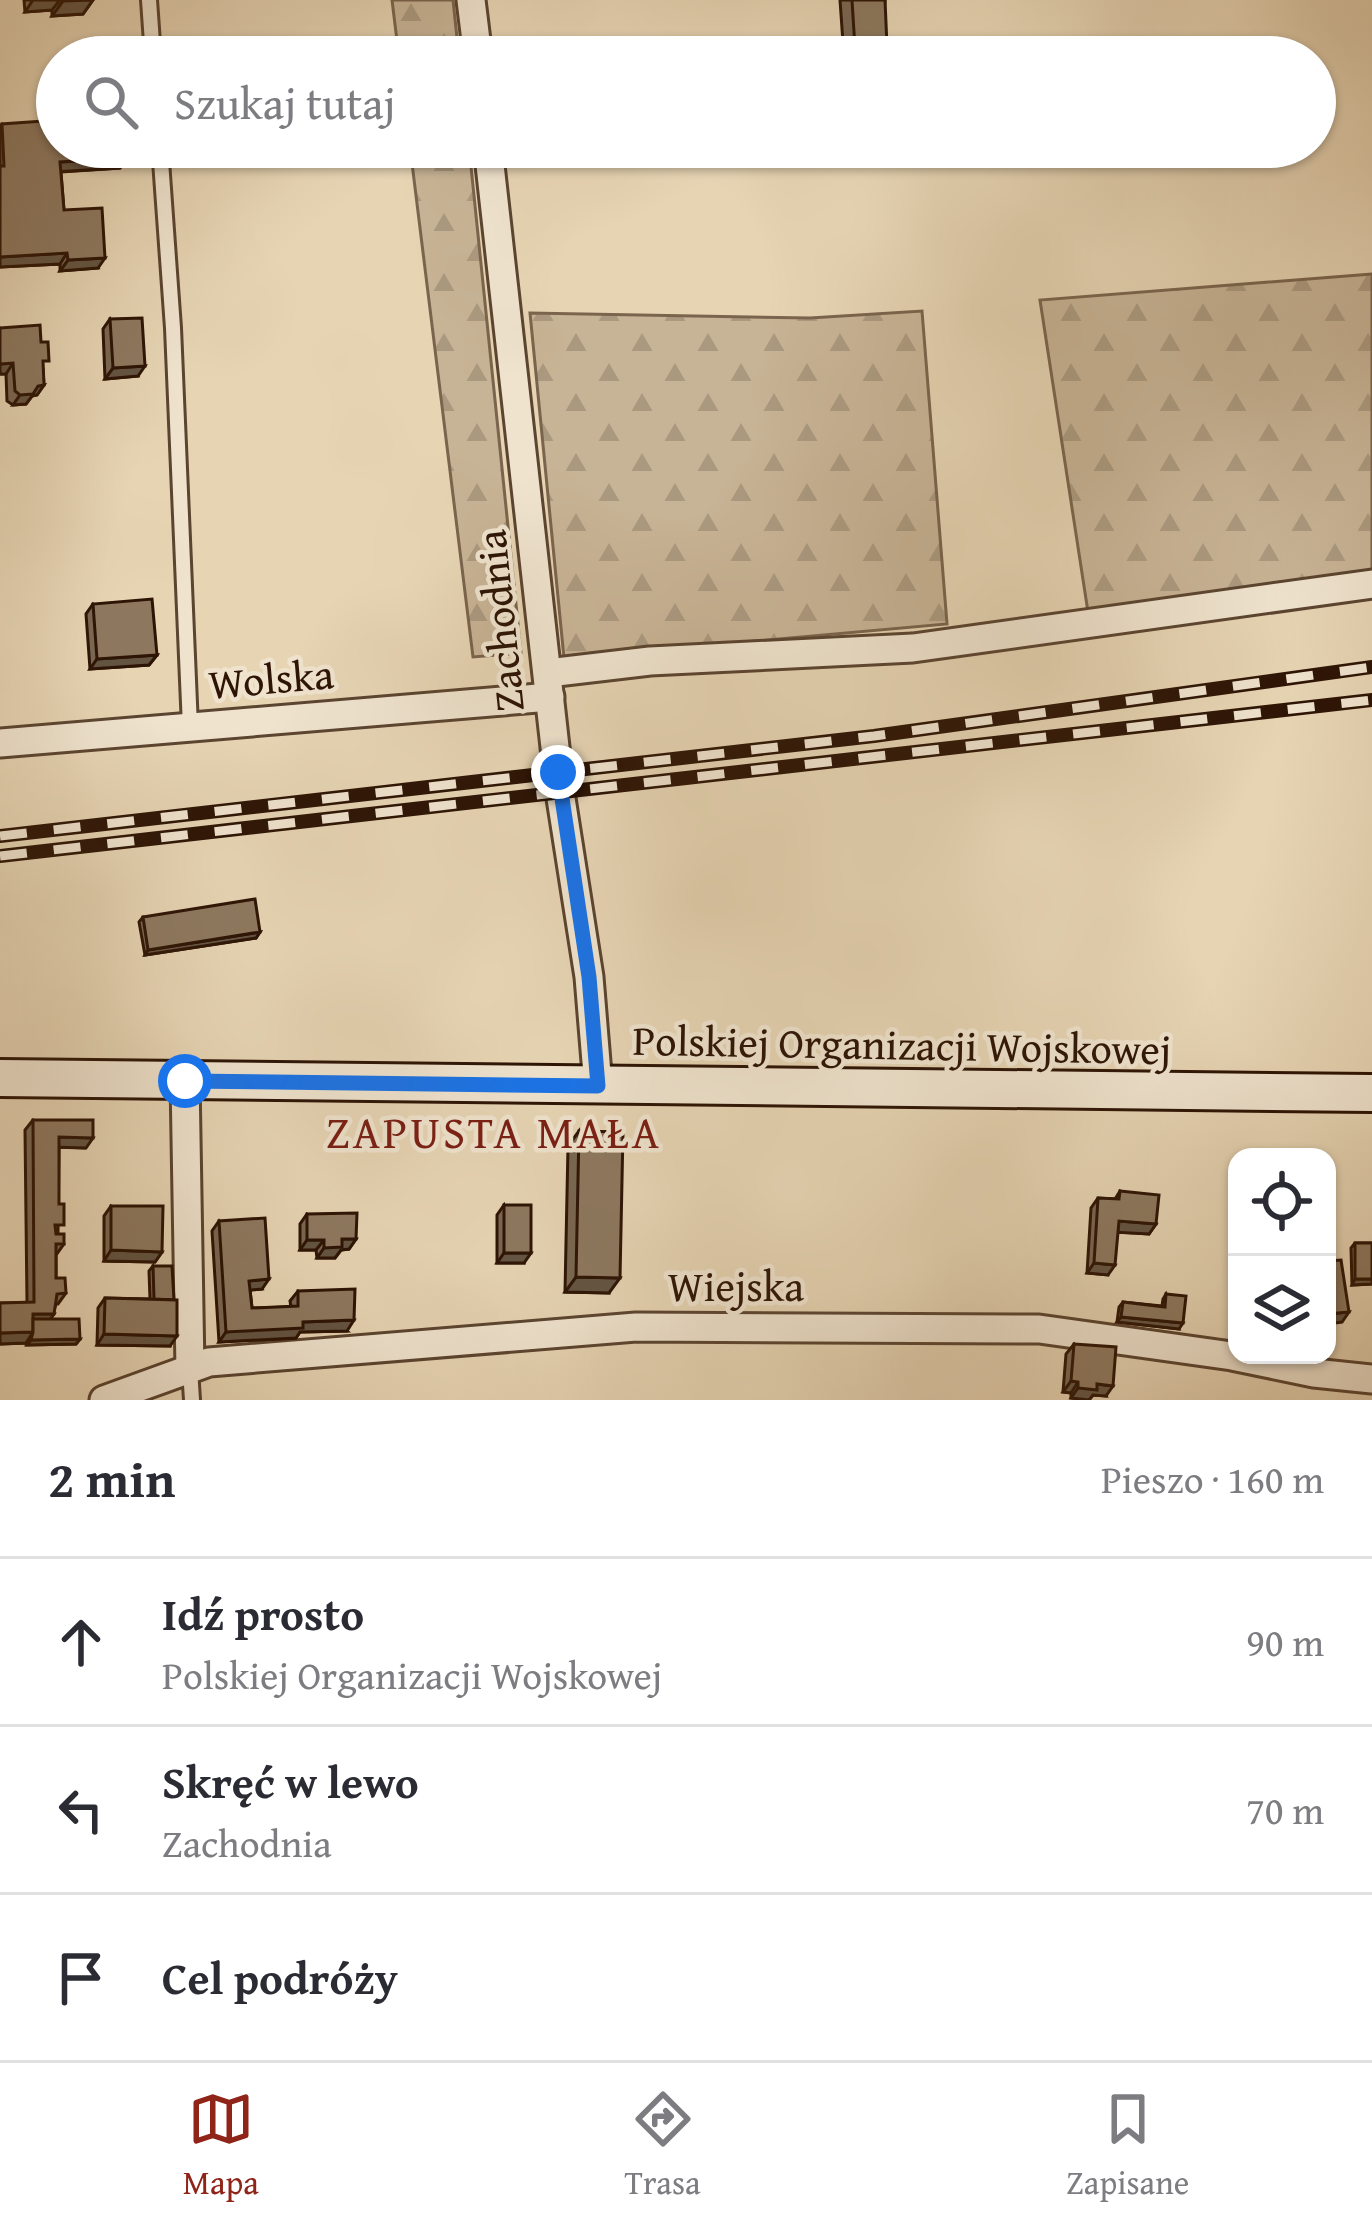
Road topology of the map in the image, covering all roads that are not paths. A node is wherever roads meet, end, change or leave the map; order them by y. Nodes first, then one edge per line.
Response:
1 (149, 0) edge
2 (471, 0) edge
3 (152, 36) edge
4 (475, 36) edge
5 (162, 168) edge
6 (490, 168) edge
7 (1372, 584) edge
8 (549, 685) junction
9 (190, 727) junction
10 (0, 743) edge
11 (0, 1078) edge
12 (185, 1081) junction
13 (598, 1086) junction
14 (1372, 1093) edge
15 (190, 1369) junction
16 (1372, 1379) edge
17 (104, 1400) edge
18 (192, 1400) edge

1 - 3 lane
2 - 4 street
5 - 9 lane
6 - 8 street, Zachodnia
7 - 8 street, Wolska
8 - 9 street, Wolska
8 - 13 street, Zachodnia
9 - 10 street, Wolska
11 - 12 main road, Polskiej Organizacji Wojskowej
12 - 13 main road, Polskiej Organizacji Wojskowej
12 - 15 street
13 - 14 main road, Polskiej Organizacji Wojskowej
15 - 16 street, Wiejska
15 - 17 street, Wiejska
15 - 18 lane

